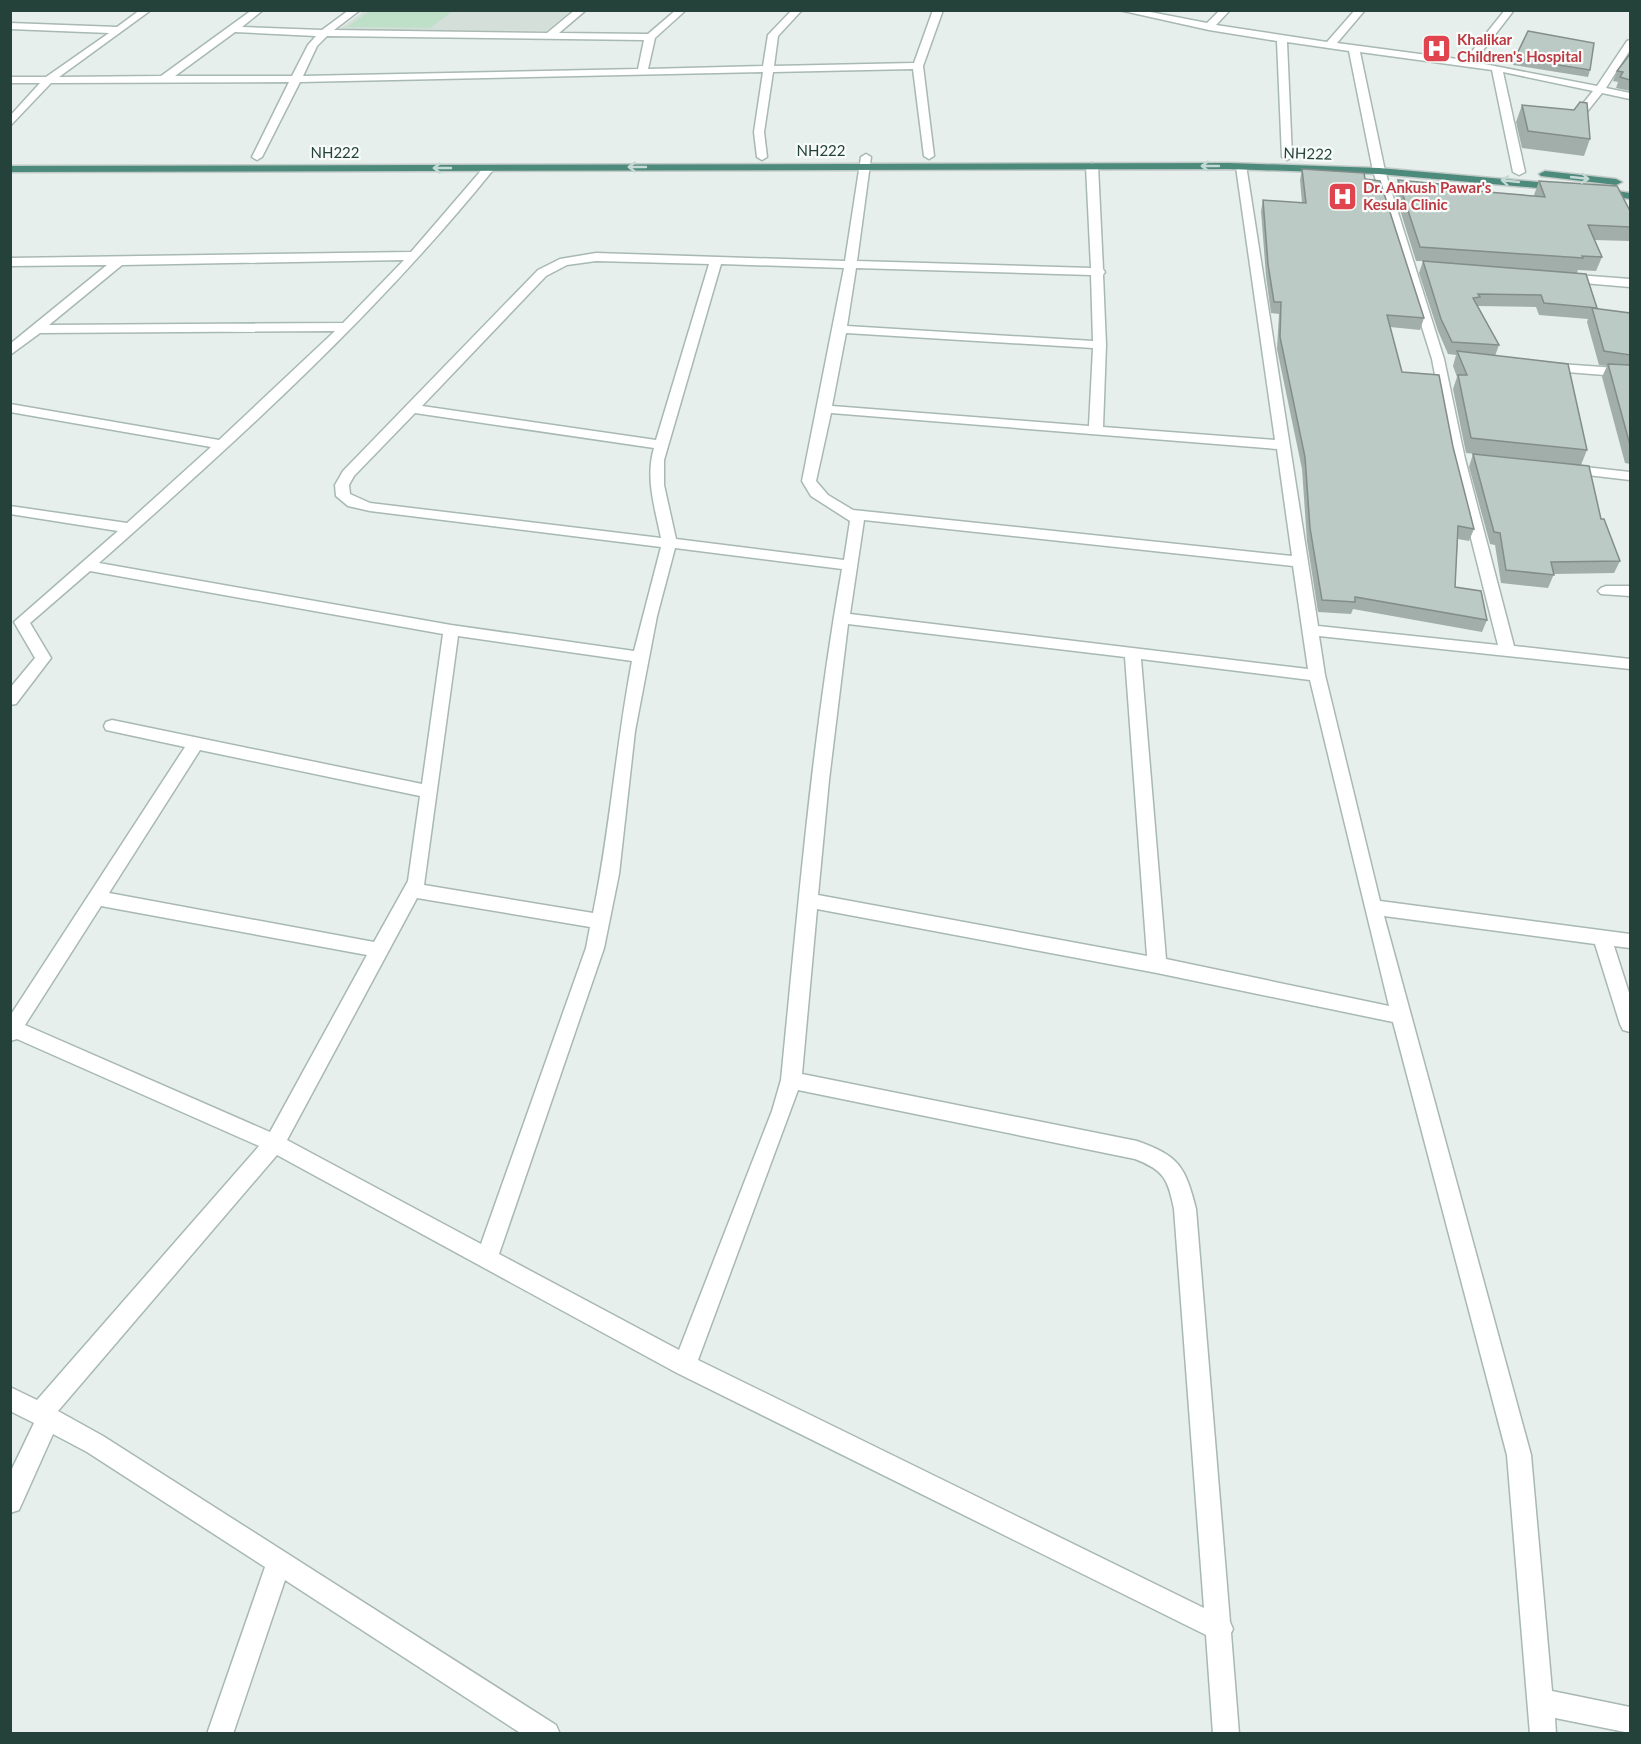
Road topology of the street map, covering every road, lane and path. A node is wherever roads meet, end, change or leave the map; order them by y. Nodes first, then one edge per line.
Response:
1 (147, 10) edge
2 (259, 10) edge
3 (356, 10) edge
4 (582, 10) edge
5 (682, 10) edge
6 (798, 10) edge
7 (938, 10) edge
8 (1123, 10) edge
9 (1226, 10) edge
10 (1361, 10) edge
11 (1510, 10) edge
12 (10, 26) edge
13 (1209, 27) junction
14 (230, 29) junction
15 (119, 30) junction
16 (324, 33) junction
17 (549, 36) junction
18 (650, 37) junction
19 (1282, 39) junction
20 (1630, 43) edge
21 (1329, 46) junction
22 (1354, 49) junction
23 (1467, 64) junction
24 (918, 66) junction
25 (1497, 68) junction
26 (768, 69) junction
27 (642, 72) junction
28 (294, 79) junction
29 (10, 80) edge
30 (48, 80) junction
31 (163, 80) junction
32 (1600, 89) junction
33 (1630, 96) edge
34 (1578, 116) edge
35 (10, 123) edge
36 (929, 156) junction
37 (762, 157) junction
38 (1287, 157) junction
39 (10, 158) edge
40 (257, 158) junction
41 (866, 161) junction
42 (1092, 166) junction
43 (1378, 166) junction
44 (1461, 166) dead end
45 (1242, 167) junction
46 (489, 168) junction
47 (1485, 168) dead end
48 (10, 169) edge
49 (1519, 172) junction
50 (1630, 184) edge
51 (1630, 196) edge
52 (415, 256) junction
53 (716, 260) junction
54 (119, 261) junction
55 (10, 262) edge
56 (852, 263) junction
57 (1099, 272) junction
58 (1549, 277) edge
59 (1630, 283) edge
60 (345, 327) junction
61 (38, 328) junction
62 (840, 329) junction
63 (1100, 345) junction
64 (10, 351) edge
65 (1529, 366) edge
66 (1630, 374) edge
67 (10, 408) edge
68 (411, 408) junction
69 (825, 409) junction
70 (1096, 431) junction
71 (222, 445) junction
72 (659, 445) junction
73 (1282, 445) junction
74 (1551, 468) edge
75 (1630, 476) edge
76 (10, 510) edge
77 (851, 514) junction
78 (130, 528) junction
79 (669, 543) junction
80 (1300, 562) junction
81 (850, 565) junction
82 (88, 566) junction
83 (1606, 591) dead end
84 (1630, 591) edge
85 (841, 618) junction
86 (16, 621) edge
87 (451, 630) junction
88 (1310, 630) junction
89 (1508, 651) junction
90 (1133, 653) junction
91 (641, 657) junction
92 (1630, 664) edge
93 (1317, 675) junction
94 (10, 700) edge
95 (112, 726) dead end
96 (196, 743) junction
97 (428, 792) junction
98 (412, 890) junction
99 (97, 898) junction
100 (810, 901) junction
101 (1372, 908) junction
102 (600, 921) junction
103 (1602, 937) junction
104 (1630, 941) edge
105 (379, 951) junction
106 (1157, 965) junction
107 (1401, 1016) junction
108 (1630, 1024) edge
109 (12, 1031) edge
110 (791, 1080) junction
111 (274, 1143) junction
112 (487, 1258) junction
113 (685, 1365) junction
114 (10, 1398) edge
115 (44, 1416) junction
116 (10, 1502) edge
117 (279, 1562) junction
118 (1220, 1629) junction
119 (1542, 1702) junction
120 (1630, 1720) edge
121 (220, 1734) edge
122 (547, 1734) edge
123 (1226, 1734) edge
124 (1543, 1734) edge

1 - 15 street
2 - 14 street
3 - 16 street
4 - 17 street
5 - 18 street
6 - 26 street
7 - 24 street
8 - 13 street
9 - 13 street
10 - 21 street
11 - 23 street
12 - 15 street
13 - 19 street
14 - 16 street
14 - 31 street
15 - 30 street
16 - 17 street
16 - 28 street
17 - 18 street
18 - 27 street
19 - 21 street
19 - 38 street
20 - 32 street
21 - 22 street
22 - 23 street
22 - 43 street
23 - 25 street
24 - 26 street
24 - 36 street
25 - 32 street
25 - 49 street
26 - 27 street
26 - 37 street
27 - 28 street
28 - 31 street
28 - 40 street
29 - 30 street
30 - 31 street
30 - 35 street
32 - 33 street
32 - 34 street
36 - 38 highway, NH222
36 - 41 highway, NH222
37 - 40 highway, NH222
37 - 41 highway, NH222
38 - 43 highway, NH222
39 - 40 highway, NH222
41 - 42 highway, NH222
41 -> 46 highway, NH222
41 - 56 street
45 -> 42 highway, NH222
42 - 57 street
43 - 44 highway, NH222
43 - 45 highway, NH222
51 -> 43 highway, NH222
43 - 89 street
45 - 73 street
46 -> 48 highway, NH222
46 - 52 street
47 - 49 highway
49 -> 50 highway
52 - 54 street
52 - 60 street
53 - 56 street
53 - 68 street
53 - 72 street
54 - 55 street
54 - 61 street
56 - 57 street
56 - 62 street
57 - 63 street
58 - 59 street
60 - 61 street
60 - 71 street
61 - 64 street
62 - 63 street
62 - 69 street
63 - 70 street
65 - 66 street
67 - 71 street
68 - 72 street
68 - 79 street
69 - 70 street
69 - 77 street
70 - 73 street
71 - 78 street
72 - 79 street
73 - 80 street
74 - 75 street
76 - 78 street
77 - 80 street
77 - 81 street
78 - 82 street
79 - 81 street
79 - 91 street
80 - 88 street
81 - 85 street
82 - 86 street
82 - 87 street
83 - 84 street
85 - 90 street
85 - 100 street
86 - 94 street
87 - 91 street
87 - 97 street
88 - 89 street
88 - 93 street
89 - 92 street
90 - 93 street
90 - 106 street
91 - 102 street
93 - 101 street
95 - 96 street
96 - 97 street
96 - 99 street
97 - 98 street
98 - 102 street
98 - 105 street
99 - 105 street
99 - 109 street
100 - 106 street
100 - 110 street
101 - 103 street
101 - 107 street
102 - 112 street
103 - 104 street
103 - 108 street
105 - 111 street
106 - 107 street
107 - 119 street
109 - 111 street
110 - 113 street
110 - 118 street
111 - 112 street
111 - 115 street
112 - 113 street
113 - 118 street
114 - 115 street
115 - 116 street
115 - 117 street
117 - 121 street
117 - 122 street
118 - 123 street
119 - 120 street
119 - 124 street

